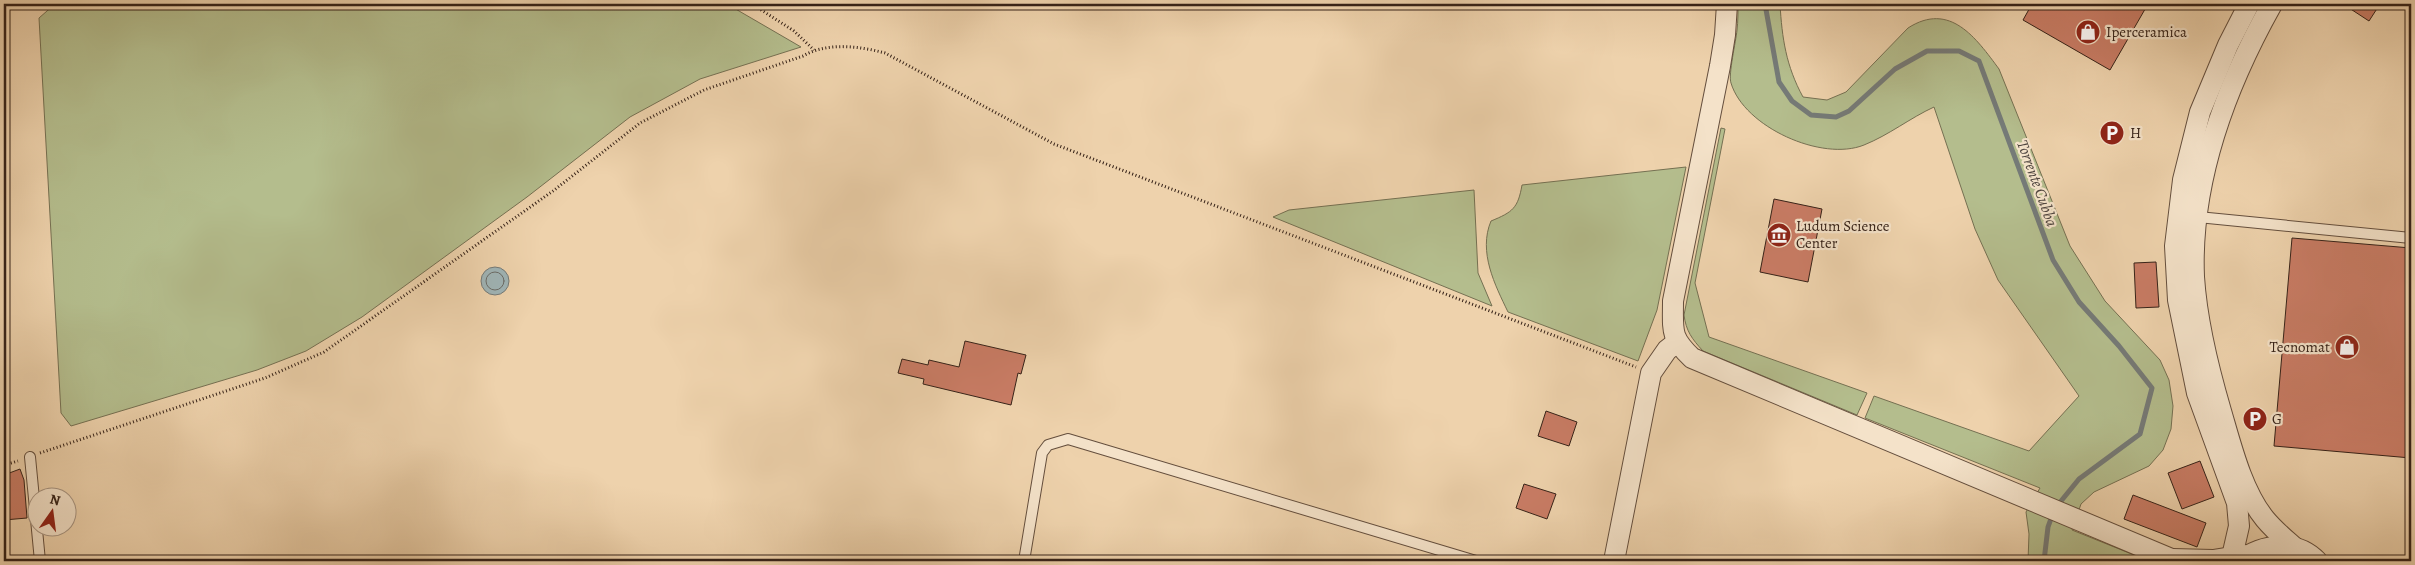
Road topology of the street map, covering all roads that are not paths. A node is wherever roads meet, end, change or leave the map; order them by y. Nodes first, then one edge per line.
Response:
1 (1727, 4) edge
2 (2249, 4) edge
3 (2272, 4) edge
4 (2198, 217) junction
5 (2411, 238) edge
6 (1676, 343) junction
7 (30, 457) road end
8 (2295, 548) junction
9 (2239, 558) edge
10 (2174, 560) edge
11 (40, 561) edge
12 (1024, 561) edge
13 (1476, 561) edge
14 (1614, 561) edge
15 (2317, 561) edge

1 - 6 street
2 - 9 street
3 - 4 street
4 - 5 lane
4 - 8 street
6 - 10 street
6 - 14 street
7 - 11 lane
8 - 9 street
8 - 15 street
9 - 10 street
12 - 13 lane

